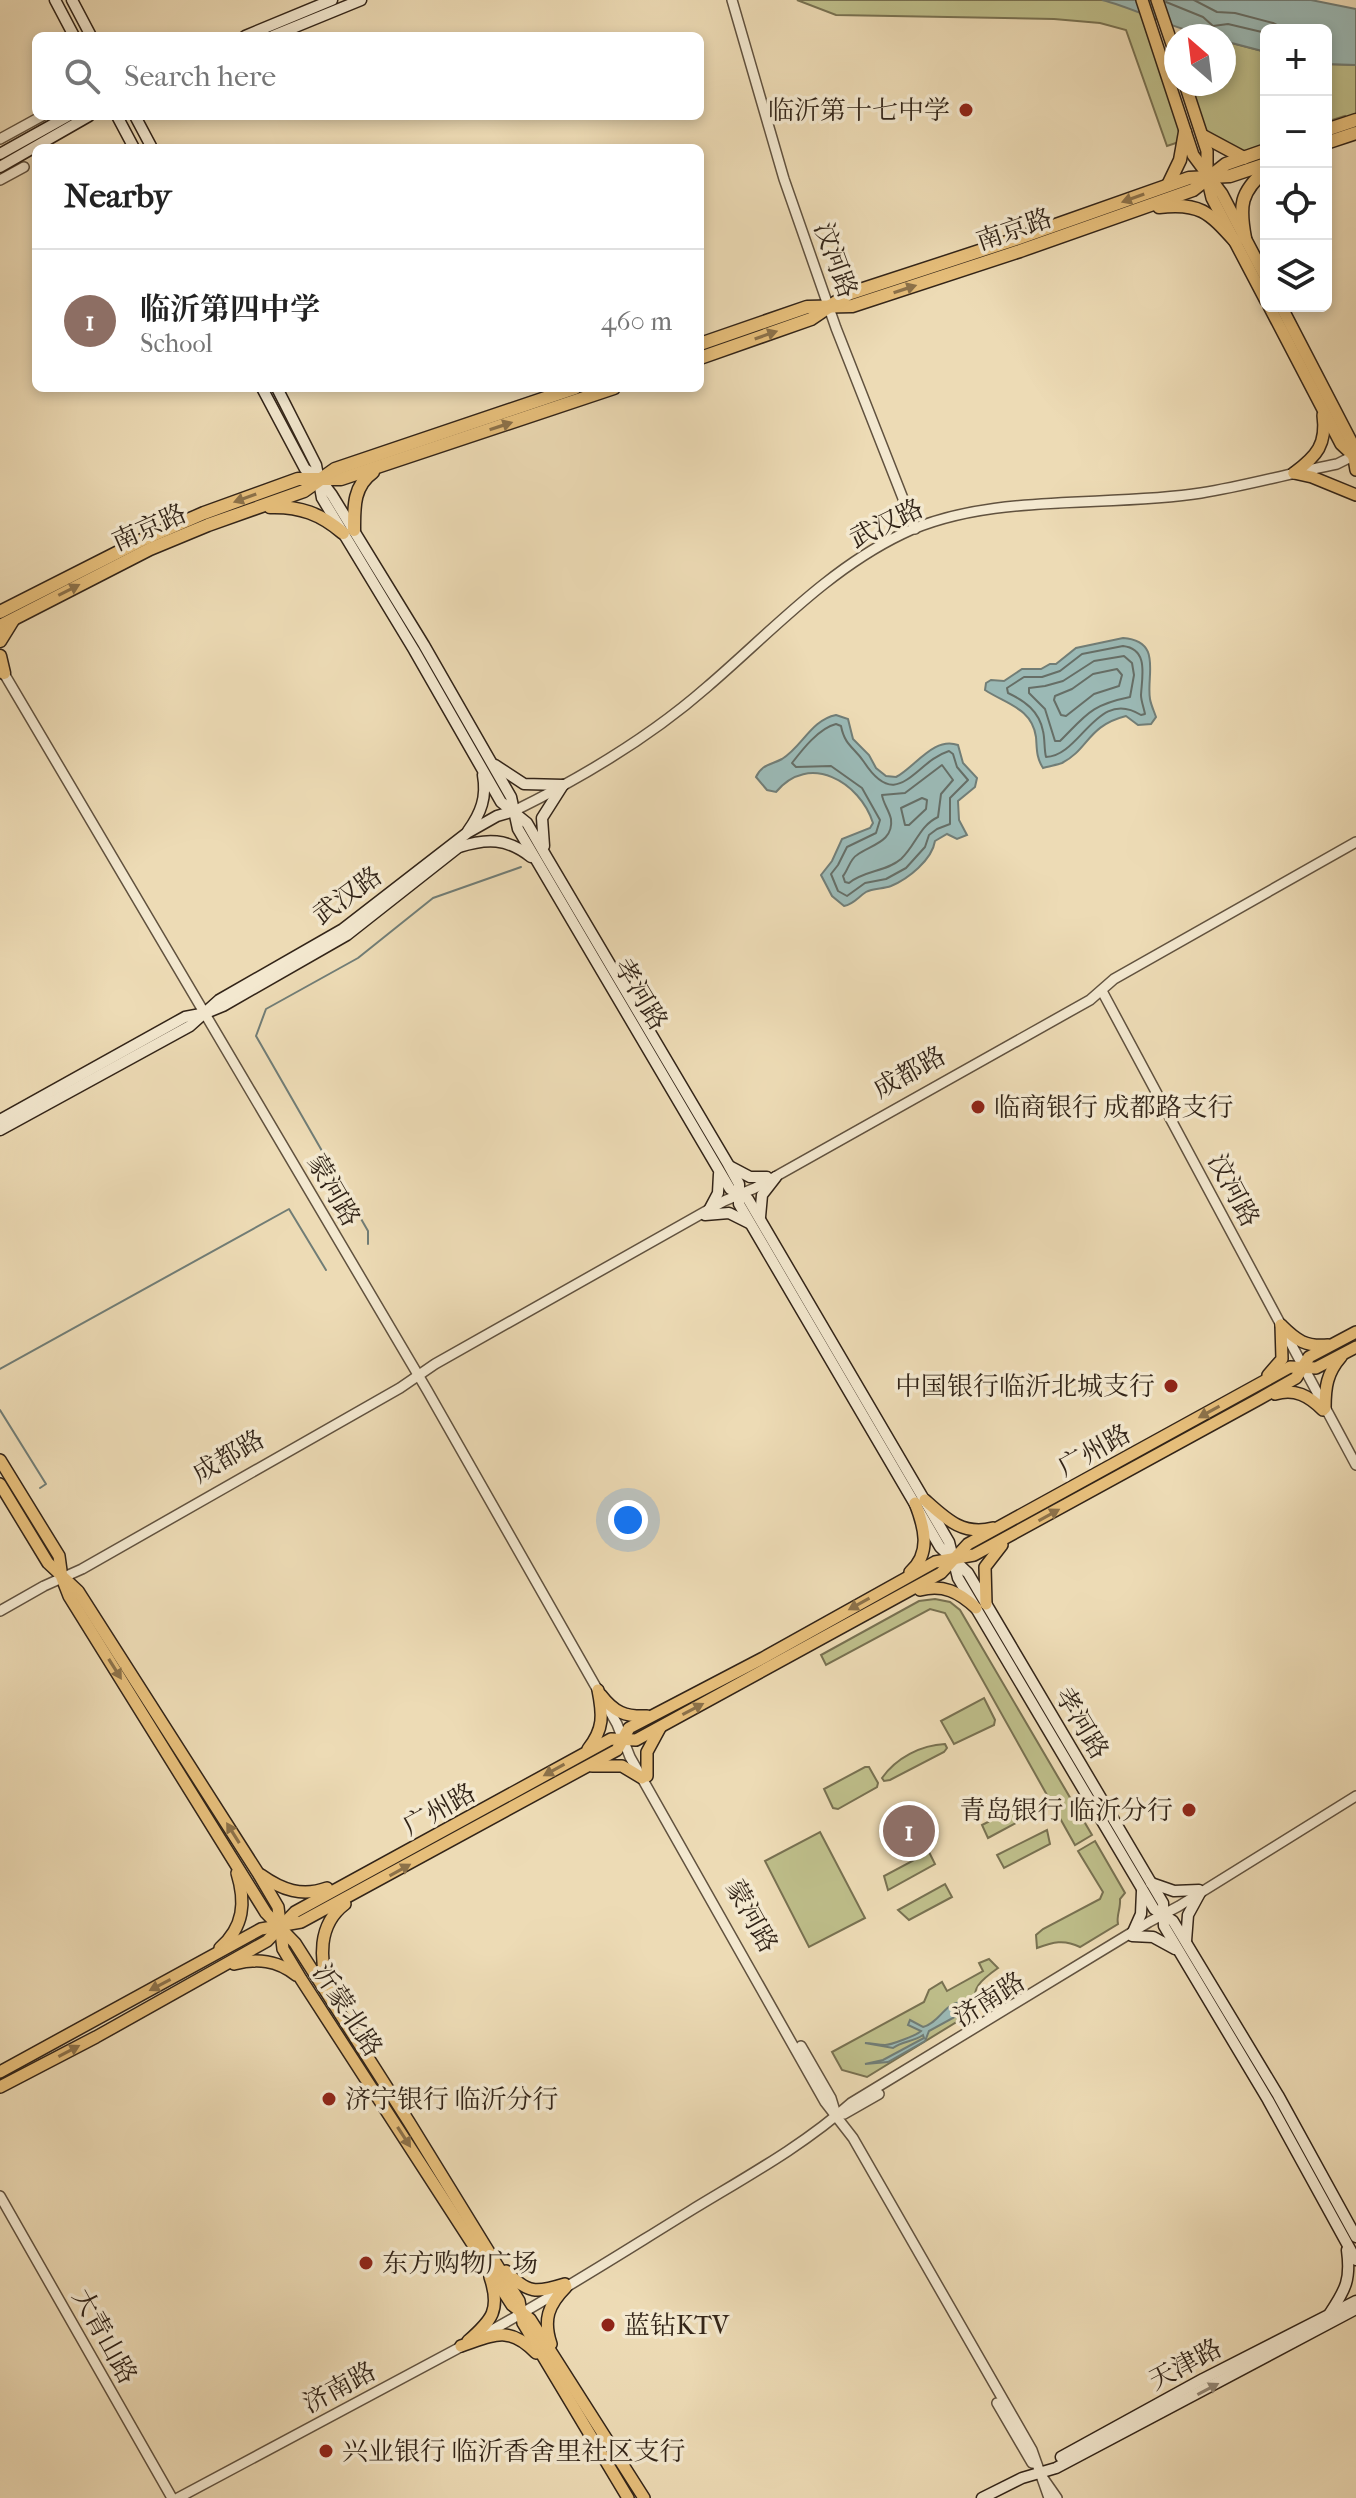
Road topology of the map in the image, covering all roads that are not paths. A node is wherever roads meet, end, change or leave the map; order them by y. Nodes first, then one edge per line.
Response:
1 (55, 0) edge
2 (72, 0) edge
3 (332, 0) edge
4 (361, 0) edge
5 (732, 0) edge
6 (1142, 0) edge
7 (1157, 0) edge
8 (1165, 24) edge
9 (72, 32) edge
10 (89, 32) edge
11 (255, 32) edge
12 (283, 32) edge
13 (1189, 96) edge
14 (35, 120) edge
15 (61, 120) edge
16 (82, 120) edge
17 (119, 120) edge
18 (137, 120) edge
19 (1356, 120) edge
20 (1332, 128) edge
21 (1185, 132) junction
22 (1356, 133) edge
23 (1203, 136) junction
24 (0, 139) edge
25 (1332, 141) edge
26 (1332, 143) edge
27 (1356, 143) edge
28 (39, 144) edge
29 (132, 144) edge
30 (150, 144) edge
31 (32, 148) edge
32 (27, 151) junction
33 (1260, 152) edge
34 (0, 154) edge
35 (1244, 158) junction
36 (1260, 166) edge
37 (0, 167) edge
38 (24, 167) joint
39 (1207, 177) junction
40 (1260, 177) edge
41 (0, 180) edge
42 (1168, 185) junction
43 (1136, 210) junction
44 (1240, 239) junction
45 (1260, 269) edge
46 (1260, 286) edge
47 (830, 307) junction
48 (1272, 312) edge
49 (1284, 312) edge
50 (704, 343) edge
51 (704, 357) edge
52 (264, 392) edge
53 (279, 392) edge
54 (563, 392) edge
55 (602, 392) edge
56 (1323, 409) junction
57 (1355, 457) edge
58 (383, 464) junction
59 (1356, 470) edge
60 (1294, 473) junction
61 (320, 479) junction
62 (1356, 495) edge
63 (259, 507) junction
64 (915, 529) junction
65 (349, 532) junction
66 (0, 612) edge
67 (15, 618) junction
68 (0, 626) edge
69 (0, 641) edge
70 (0, 656) edge
71 (1, 670) edge
72 (486, 764) junction
73 (563, 785) junction
74 (514, 811) junction
75 (467, 833) junction
76 (1356, 845) edge
77 (459, 847) junction
78 (542, 860) junction
79 (1102, 991) junction
80 (206, 1013) junction
81 (0, 1120) edge
82 (0, 1130) edge
83 (723, 1166) junction
84 (771, 1177) junction
85 (739, 1195) junction
86 (707, 1212) junction
87 (755, 1222) junction
88 (1281, 1325) junction
89 (1356, 1332) edge
90 (1333, 1344) junction
91 (1356, 1347) edge
92 (1344, 1353) junction
93 (1304, 1368) junction
94 (418, 1375) junction
95 (1255, 1387) junction
96 (1259, 1399) junction
97 (1324, 1409) junction
98 (0, 1460) edge
99 (1356, 1465) edge
100 (1356, 1472) edge
101 (0, 1484) edge
102 (920, 1501) junction
103 (1008, 1530) junction
104 (953, 1559) junction
105 (62, 1578) junction
106 (898, 1582) junction
107 (905, 1593) junction
108 (981, 1606) junction
109 (0, 1614) edge
110 (598, 1690) junction
111 (652, 1716) junction
112 (661, 1726) junction
113 (623, 1740) junction
114 (584, 1753) junction
115 (588, 1766) junction
116 (645, 1777) junction
117 (1356, 1794) edge
118 (230, 1854) junction
119 (258, 1873) junction
120 (358, 1878) junction
121 (1146, 1886) junction
122 (363, 1890) junction
123 (1200, 1892) junction
124 (1163, 1914) junction
125 (280, 1927) junction
126 (1132, 1934) junction
127 (1182, 1947) junction
128 (196, 1966) junction
129 (204, 1977) junction
130 (301, 1979) junction
131 (330, 1999) junction
132 (0, 2072) edge
133 (0, 2087) edge
134 (836, 2117) junction
135 (0, 2196) edge
136 (1353, 2237) edge
137 (489, 2259) junction
138 (1356, 2260) edge
139 (566, 2286) junction
140 (1356, 2301) edge
141 (1356, 2309) edge
142 (522, 2314) junction
143 (1331, 2318) junction
144 (1356, 2318) edge
145 (461, 2346) junction
146 (554, 2366) junction
147 (1038, 2473) junction
148 (172, 2498) edge
149 (178, 2498) edge
150 (628, 2498) edge
151 (644, 2498) edge
152 (982, 2498) edge
153 (998, 2498) edge
154 (1049, 2498) edge
155 (1057, 2498) edge

1 - 9 main road
2 - 10 main road
3 - 11 main road
4 - 12 main road
5 - 47 street, 汶河路
6 - 21 main road
7 - 8 main road
13 - 23 main road
14 - 24 street
15 - 34 main road
16 - 28 main road
17 - 29 main road
18 - 30 main road
19 - 20 highway
21 - 39 main road
21 - 42 highway
22 - 25 highway
23 - 35 highway
23 - 39 main road
26 - 27 highway
31 - 32 main road
32 - 37 main road
32 - 38 main road
33 - 35 highway, 南京路
35 - 39 highway, 南京路
36 - 39 highway, 南京路
38 - 41 street
39 - 42 highway, 南京路
39 - 43 highway, 南京路
39 - 44 main road
40 - 44 highway
42 -> 47 highway, 南京路
43 - 44 highway
47 -> 43 highway, 南京路
44 - 45 main road
44 - 46 main road
47 - 50 highway, 南京路
51 -> 47 highway, 南京路
47 - 64 street, 汶河路
48 - 56 main road
49 - 57 main road
52 - 61 main road, 孝河路
53 - 61 main road, 孝河路
54 - 61 highway, 南京路
58 -> 55 highway, 南京路
56 - 57 main road
56 - 60 main road
57 - 59 main road
57 - 60 street, 武汉路
58 - 61 highway, 南京路
58 - 65 highway
60 - 62 main road
60 - 64 street, 武汉路
61 - 63 highway, 南京路
61 - 65 main road, 孝河路
61 -> 66 highway, 南京路
63 - 65 highway
67 -> 63 highway, 南京路
64 - 73 street, 武汉路
65 - 72 main road, 孝河路
67 - 68 highway, 南京路
67 - 69 highway
70 - 71 highway
71 - 80 street, 蒙河路
72 - 73 main road
72 - 74 main road, 孝河路
72 - 75 main road
73 - 74 street, 武汉路
73 - 78 main road
74 - 75 main road, 武汉路
74 - 77 main road, 武汉路
74 - 78 main road, 孝河路
75 - 80 main road, 武汉路
76 - 79 street, 成都路
77 - 78 main road
77 - 80 main road, 武汉路
78 - 83 main road, 孝河路
79 - 84 street, 成都路
79 - 88 street, 汶河路
80 - 81 main road, 武汉路
80 - 82 main road, 武汉路
80 - 94 street, 蒙河路
83 - 84 main road
83 - 85 main road, 孝河路
83 - 86 main road
84 - 85 street, 成都路
84 - 87 main road
85 - 86 street, 成都路
85 - 87 main road, 孝河路
86 - 87 main road
86 - 94 street, 成都路
87 - 102 main road, 孝河路
88 - 90 main road
88 - 93 street, 汶河路
88 - 95 main road
89 - 90 main road, 广州路
90 - 93 main road, 广州路
91 - 92 main road, 广州路
92 - 93 main road, 广州路
92 - 97 main road
93 - 95 main road, 广州路
93 - 96 main road, 广州路
93 - 97 street, 汶河路
94 - 105 street, 成都路
94 - 110 street, 蒙河路
95 -> 103 main road, 广州路
96 - 97 main road
103 -> 96 main road, 广州路
97 - 99 street, 汶河路
97 - 100 street, 汶河路
98 - 105 main road, 沂蒙北路
101 - 105 main road, 沂蒙北路
102 - 103 main road
102 - 104 main road, 孝河路
102 - 106 main road
103 - 104 main road, 广州路
103 - 108 main road
104 - 106 main road, 广州路
104 - 107 main road, 广州路
104 - 108 main road, 孝河路
105 - 109 street, 成都路
105 -> 118 main road, 沂蒙北路
119 -> 105 main road, 沂蒙北路
106 -> 111 main road, 广州路
107 - 108 main road
112 -> 107 main road, 广州路
108 - 121 main road, 孝河路
110 - 111 main road
110 - 113 street, 蒙河路
110 - 114 main road
111 - 113 main road, 广州路
112 - 113 main road, 广州路
112 - 116 main road
113 - 114 main road, 广州路
113 - 115 main road, 广州路
113 - 116 street, 蒙河路
114 -> 120 main road, 广州路
115 - 116 main road
122 -> 115 main road, 广州路
116 - 134 street, 蒙河路
117 - 123 street, 济南路
118 - 125 main road, 沂蒙北路
118 - 128 main road
119 - 120 main road
119 - 125 main road, 沂蒙北路
120 - 125 main road, 广州路
121 - 123 main road
121 - 124 main road, 孝河路
121 - 126 main road
122 - 125 main road, 广州路
122 - 131 main road
123 - 124 street, 济南路
123 - 127 main road
124 - 126 street, 济南路
124 - 127 main road, 孝河路
125 - 128 main road, 广州路
125 - 129 main road, 广州路
125 - 130 main road, 沂蒙北路
125 - 131 main road, 沂蒙北路
126 - 127 main road
126 - 134 street, 济南路
127 - 136 main road, 孝河路
128 -> 132 main road, 广州路
129 - 130 main road
133 -> 129 main road, 广州路
130 -> 137 main road, 沂蒙北路
131 - 137 main road, 沂蒙北路
134 - 139 street, 济南路
134 - 147 street, 蒙河路
135 - 148 street, 大青山路
136 - 138 main road, 孝河路
136 - 143 main road
137 - 139 main road
137 - 142 main road, 沂蒙北路
137 - 145 main road
139 - 142 street, 济南路
139 - 146 main road
140 - 143 main road, 天津路
141 - 143 main road, 天津路
142 - 145 street, 济南路
142 - 146 main road, 沂蒙北路
143 - 144 main road
143 - 147 main road, 天津路
145 - 146 main road
145 - 149 street, 济南路
146 - 150 main road, 沂蒙北路
146 - 151 main road, 沂蒙北路
147 - 152 main road, 天津路
147 - 153 main road, 天津路
147 - 154 street, 蒙河路
147 - 155 street, 蒙河路

